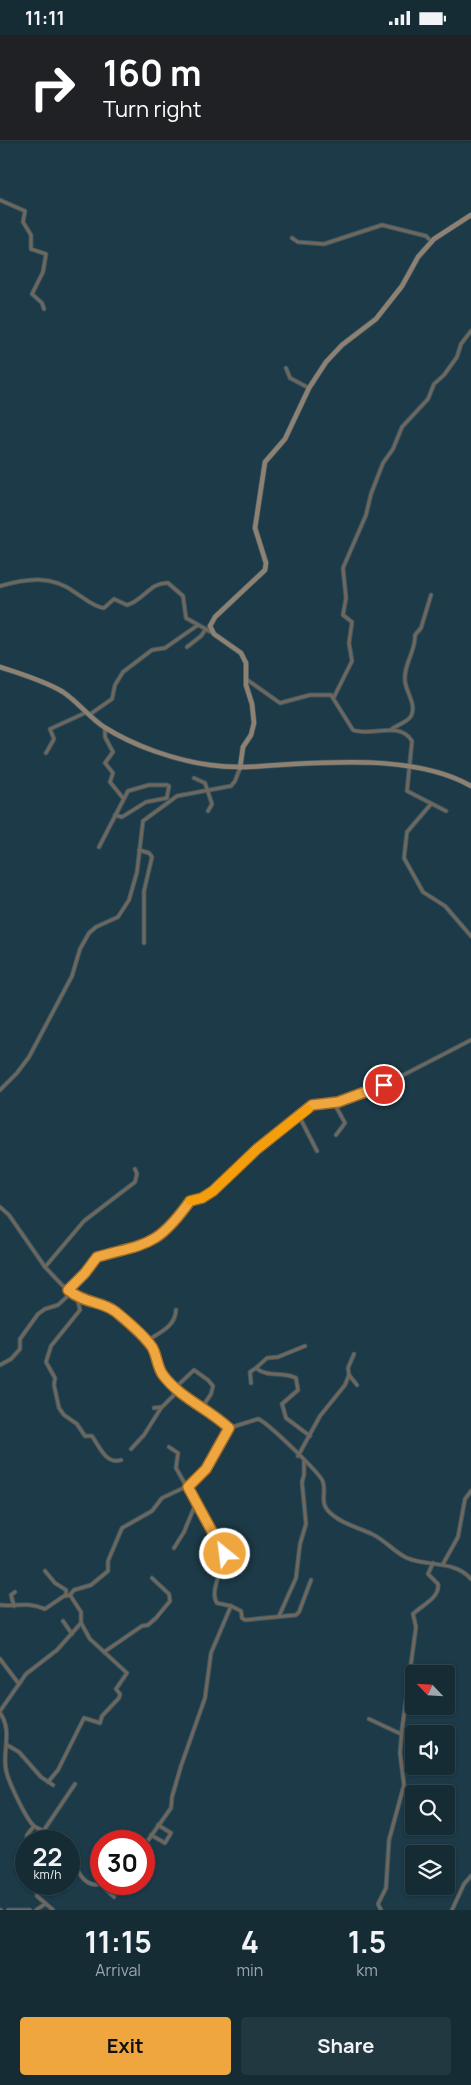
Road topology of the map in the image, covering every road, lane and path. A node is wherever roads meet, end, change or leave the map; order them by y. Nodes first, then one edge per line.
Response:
1 (0, 200) edge
2 (471, 215) edge
3 (292, 238) dead end
4 (432, 242) junction
5 (44, 309) dead end
6 (471, 331) edge
7 (286, 368) dead end
8 (309, 388) junction
9 (0, 587) edge
10 (431, 595) dead end
11 (198, 625) junction
12 (208, 630) junction
13 (187, 647) dead end
14 (0, 667) edge
15 (246, 679) junction
16 (334, 697) junction
17 (87, 714) junction
18 (105, 727) junction
19 (391, 729) junction
20 (46, 753) dead end
21 (410, 767) junction
22 (240, 768) junction
23 (194, 778) dead end
24 (471, 786) edge
25 (207, 790) junction
26 (123, 799) junction
27 (168, 799) junction
28 (431, 803) junction
29 (208, 811) dead end
30 (446, 811) dead end
31 (115, 815) junction
32 (99, 847) dead end
33 (139, 850) junction
34 (471, 936) edge
35 (144, 943) dead end
36 (471, 1040) edge
37 (0, 1090) edge
38 (334, 1103) junction
39 (299, 1116) junction
40 (336, 1135) dead end
41 (317, 1151) dead end
42 (135, 1169) dead end
43 (0, 1207) edge
44 (45, 1267) junction
45 (70, 1291) junction
46 (77, 1296) junction
47 (176, 1310) dead end
48 (147, 1341) junction
49 (305, 1346) dead end
50 (354, 1354) dead end
51 (0, 1365) edge
52 (256, 1368) junction
53 (349, 1375) junction
54 (251, 1383) dead end
55 (357, 1385) dead end
56 (176, 1387) junction
57 (162, 1407) junction
58 (154, 1408) dead end
59 (202, 1409) junction
60 (229, 1428) junction
61 (310, 1436) junction
62 (170, 1447) dead end
63 (131, 1449) dead end
64 (298, 1456) junction
65 (122, 1460) dead end
66 (304, 1461) junction
67 (188, 1487) junction
68 (471, 1491) edge
69 (196, 1502) junction
70 (174, 1548) dead end
71 (433, 1563) junction
72 (443, 1564) junction
73 (45, 1571) dead end
74 (152, 1577) dead end
75 (471, 1579) edge
76 (311, 1580) dead end
77 (16, 1592) dead end
78 (70, 1595) junction
79 (66, 1596) junction
80 (0, 1605) edge
81 (14, 1605) junction
82 (231, 1606) junction
83 (279, 1616) junction
84 (63, 1621) dead end
85 (81, 1623) junction
86 (72, 1634) junction
87 (104, 1652) junction
88 (0, 1659) edge
89 (19, 1684) junction
90 (0, 1712) edge
91 (369, 1719) dead end
92 (401, 1733) junction
93 (6, 1745) junction
94 (48, 1782) junction
95 (75, 1784) dead end
96 (52, 1785) dead end
97 (158, 1825) junction
98 (34, 1826) junction
99 (44, 1829) joint
100 (31, 1830) edge
101 (154, 1830) edge
102 (155, 1837) edge
103 (80, 1874) edge
104 (471, 1876) edge
105 (90, 1883) edge
106 (37, 1895) edge
107 (45, 1904) junction
108 (8, 1910) edge
109 (30, 1910) edge
110 (36, 1910) edge
111 (53, 1910) edge
112 (381, 1910) edge
113 (452, 1910) edge

1 - 5 street
2 - 4 main road
3 - 4 street
4 - 8 main road
6 - 16 street
7 - 8 street
8 - 12 main road
9 - 11 street
10 - 19 street
11 - 12 street
11 - 17 street
12 - 13 street
12 - 15 main road
14 - 17 main road
15 - 16 street
15 - 22 main road
16 - 19 street
17 - 18 main road
17 - 20 street
18 - 22 main road
18 - 26 street
19 - 21 street
21 - 22 main road
21 - 24 main road
21 - 28 street
22 - 25 street
23 - 25 street
25 - 27 street
25 - 29 street
26 - 27 street
26 - 31 street
27 - 31 street
27 - 33 street
28 - 30 street
28 - 34 street
31 - 32 street
33 - 35 street
33 - 37 street
36 - 38 street
38 - 39 street
38 - 40 street
39 - 41 street
39 - 45 street
42 - 44 street
43 - 44 street
44 - 45 street
45 - 46 street
45 - 51 street
46 - 48 street
46 - 65 street
47 - 48 street
48 - 56 street
49 - 52 street
50 - 53 street
52 - 54 street
52 - 61 street
53 - 55 street
53 - 61 street
56 - 57 street
56 - 59 street
56 - 59 street
57 - 58 street
57 - 63 street
59 - 60 street
60 - 64 street
60 - 67 street
61 - 64 street
62 - 67 street
64 - 66 street
66 - 71 street
66 - 83 street
67 - 69 street
67 - 78 street
68 - 72 street
69 - 70 street
69 - 82 street
71 - 72 street
71 - 92 street
72 - 75 street
73 - 79 street
74 - 87 street
76 - 83 street
77 - 81 street
78 - 79 street
78 - 85 street
79 - 81 street
80 - 81 street
82 - 83 street
82 - 97 street
84 - 86 street
85 - 86 street
85 - 87 street
86 - 89 street
87 - 94 street
88 - 89 street
89 - 90 street
90 - 93 street
91 - 92 street
92 - 112 street
93 - 94 street
93 - 98 street
94 - 96 street
95 - 99 street
97 - 101 street
97 - 102 street
98 - 99 street
98 - 100 street
103 - 105 street
104 - 113 street
106 - 107 street
107 - 110 street
107 - 111 street
108 - 109 street

